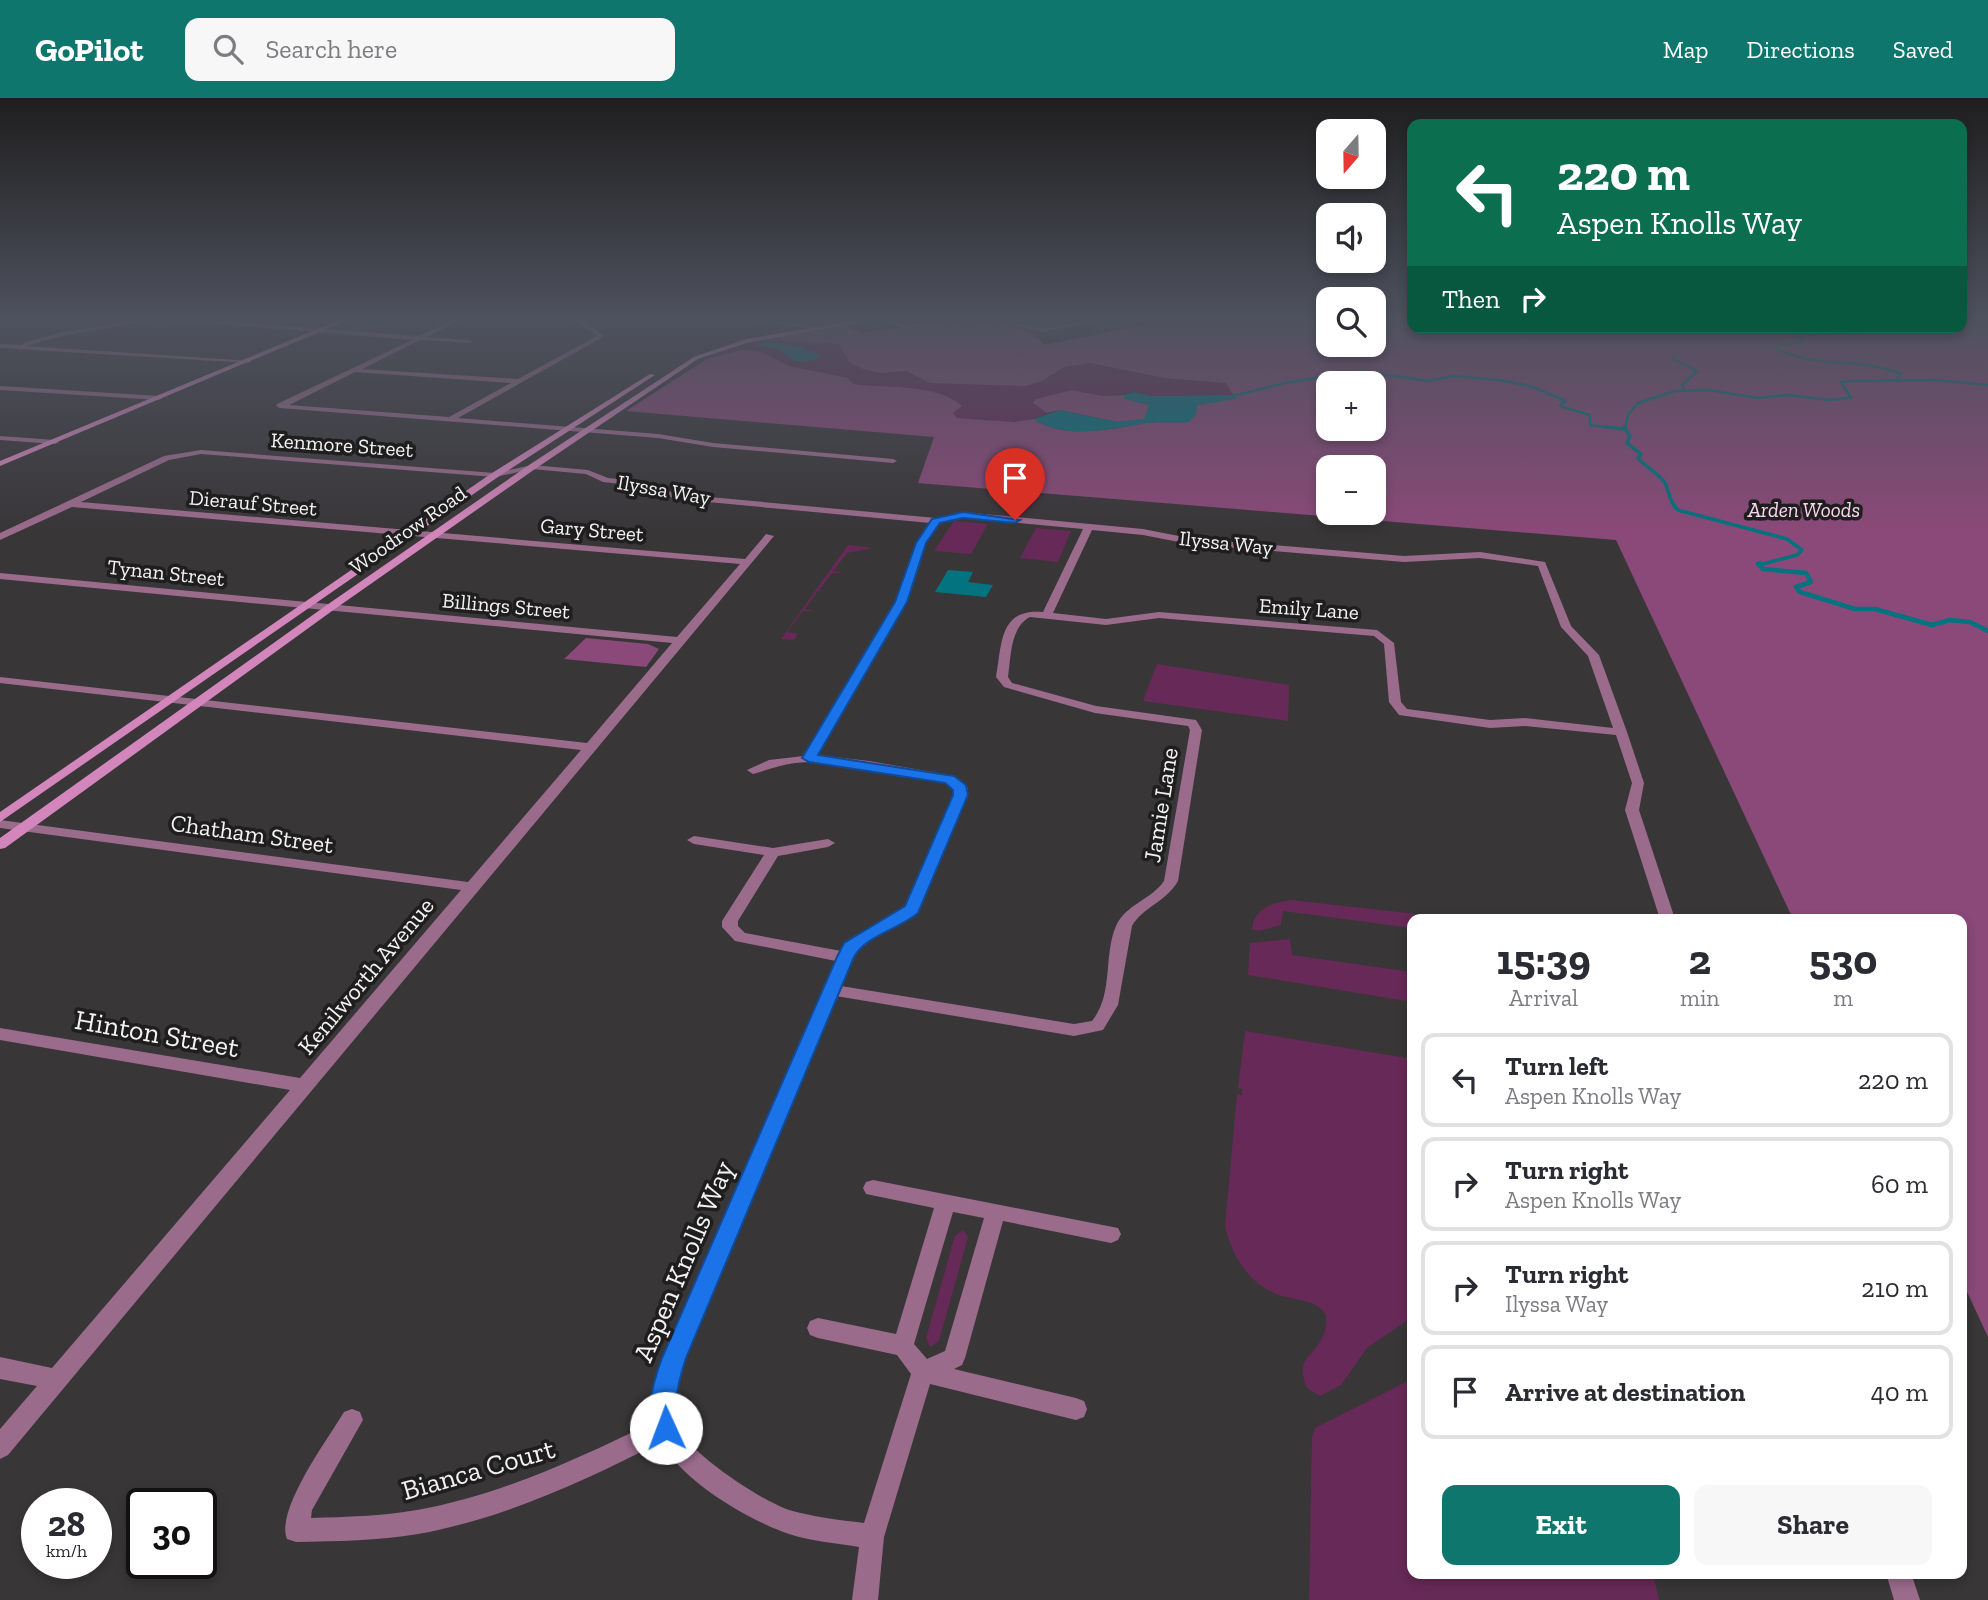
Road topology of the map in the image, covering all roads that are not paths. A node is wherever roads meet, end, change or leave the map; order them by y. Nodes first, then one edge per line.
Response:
1 (33, 390) edge
2 (178, 390) edge
3 (311, 390) edge
4 (503, 390) edge
5 (627, 390) edge
6 (648, 390) edge
7 (159, 398) junction
8 (451, 419) junction
9 (568, 428) junction
10 (588, 429) junction
11 (0, 438) edge
12 (55, 442) junction
13 (893, 461) dead end
14 (0, 464) edge
15 (532, 467) junction
16 (495, 475) junction
17 (71, 504) junction
18 (936, 521) junction
19 (1089, 527) junction
20 (410, 535) junction
21 (769, 536) dead end
22 (0, 537) edge
23 (433, 537) junction
24 (748, 562) junction
25 (0, 576) edge
26 (305, 607) junction
27 (328, 609) junction
28 (1047, 615) junction
29 (1016, 620) joint
30 (680, 642) junction
31 (0, 680) edge
32 (171, 700) junction
33 (198, 703) junction
34 (1621, 732) junction
35 (591, 747) junction
36 (809, 758) junction
37 (753, 770) dead end
38 (0, 818) edge
39 (0, 824) edge
40 (25, 827) junction
41 (694, 840) dead end
42 (828, 843) dead end
43 (0, 845) edge
44 (773, 852) junction
45 (473, 887) junction
46 (1666, 914) edge
47 (845, 957) junction
48 (832, 990) junction
49 (0, 1034) edge
50 (305, 1086) junction
51 (873, 1188) dead end
52 (946, 1202) junction
53 (996, 1211) junction
54 (1111, 1234) dead end
55 (818, 1328) dead end
56 (903, 1346) junction
57 (0, 1368) edge
58 (923, 1372) junction
59 (56, 1380) junction
60 (1076, 1409) dead end
61 (352, 1420) dead end
62 (666, 1428) junction
63 (0, 1447) edge
64 (872, 1537) junction
65 (1900, 1579) edge
66 (865, 1600) edge
67 (1907, 1600) edge

1 - 7 street
2 - 7 street
3 - 8 street
4 - 8 street
5 - 9 street, Woodrow Road
6 - 10 street, Woodrow Road
7 - 12 street
8 - 9 street
9 - 10 street
9 - 16 street, Woodrow Road
10 - 13 street
10 - 15 street, Woodrow Road
11 - 12 street
12 - 14 street
15 - 16 street, Kenmore Street
15 - 18 street, Ilyssa Way
15 - 23 street, Woodrow Road
16 - 17 street, Kenmore Street
16 - 20 street, Woodrow Road
17 - 20 street, Dierauf Street
17 - 22 street, Kenmore Street
18 - 19 street, Ilyssa Way
18 - 36 street
19 - 28 street
19 - 34 street, Ilyssa Way
20 - 23 street, Dierauf Street
20 - 26 street, Woodrow Road
21 - 24 street, Kenilworth Avenue
23 - 24 street, Gary Street
23 - 27 street, Woodrow Road
24 - 30 street, Kenilworth Avenue
25 - 26 street, Tynan Street
26 - 27 street, Tynan Street
26 - 32 street, Woodrow Road
27 - 30 street, Billings Street
27 - 33 street, Woodrow Road
28 - 29 street, Emily Lane
28 - 34 street, Emily Lane
29 - 48 street, Jamie Lane
30 - 35 street, Kenilworth Avenue
31 - 32 street
32 - 33 street
32 - 38 street, Woodrow Road
33 - 35 street
33 - 40 street, Woodrow Road
34 - 46 street, Ilyssa Way
35 - 45 street, Kenilworth Avenue
36 - 37 street, Aspen Knolls Way
36 - 47 street, Aspen Knolls Way
39 - 40 street, Chatham Street
40 - 43 street, Woodrow Road
40 - 45 street, Chatham Street
41 - 44 street
42 - 44 street
44 - 47 street
45 - 50 street, Kenilworth Avenue
47 - 48 street, Aspen Knolls Way
48 - 62 street, Aspen Knolls Way
49 - 50 street, Hinton Street
50 - 59 street, Kenilworth Avenue
51 - 52 street
52 - 53 street
52 - 56 street
53 - 54 street
53 - 58 street
55 - 56 street
56 - 58 street
57 - 59 street
58 - 60 street
58 - 64 street
59 - 63 street, Kenilworth Avenue
61 - 62 street, Bianca Court
62 - 64 street
64 - 66 street
65 - 67 street

